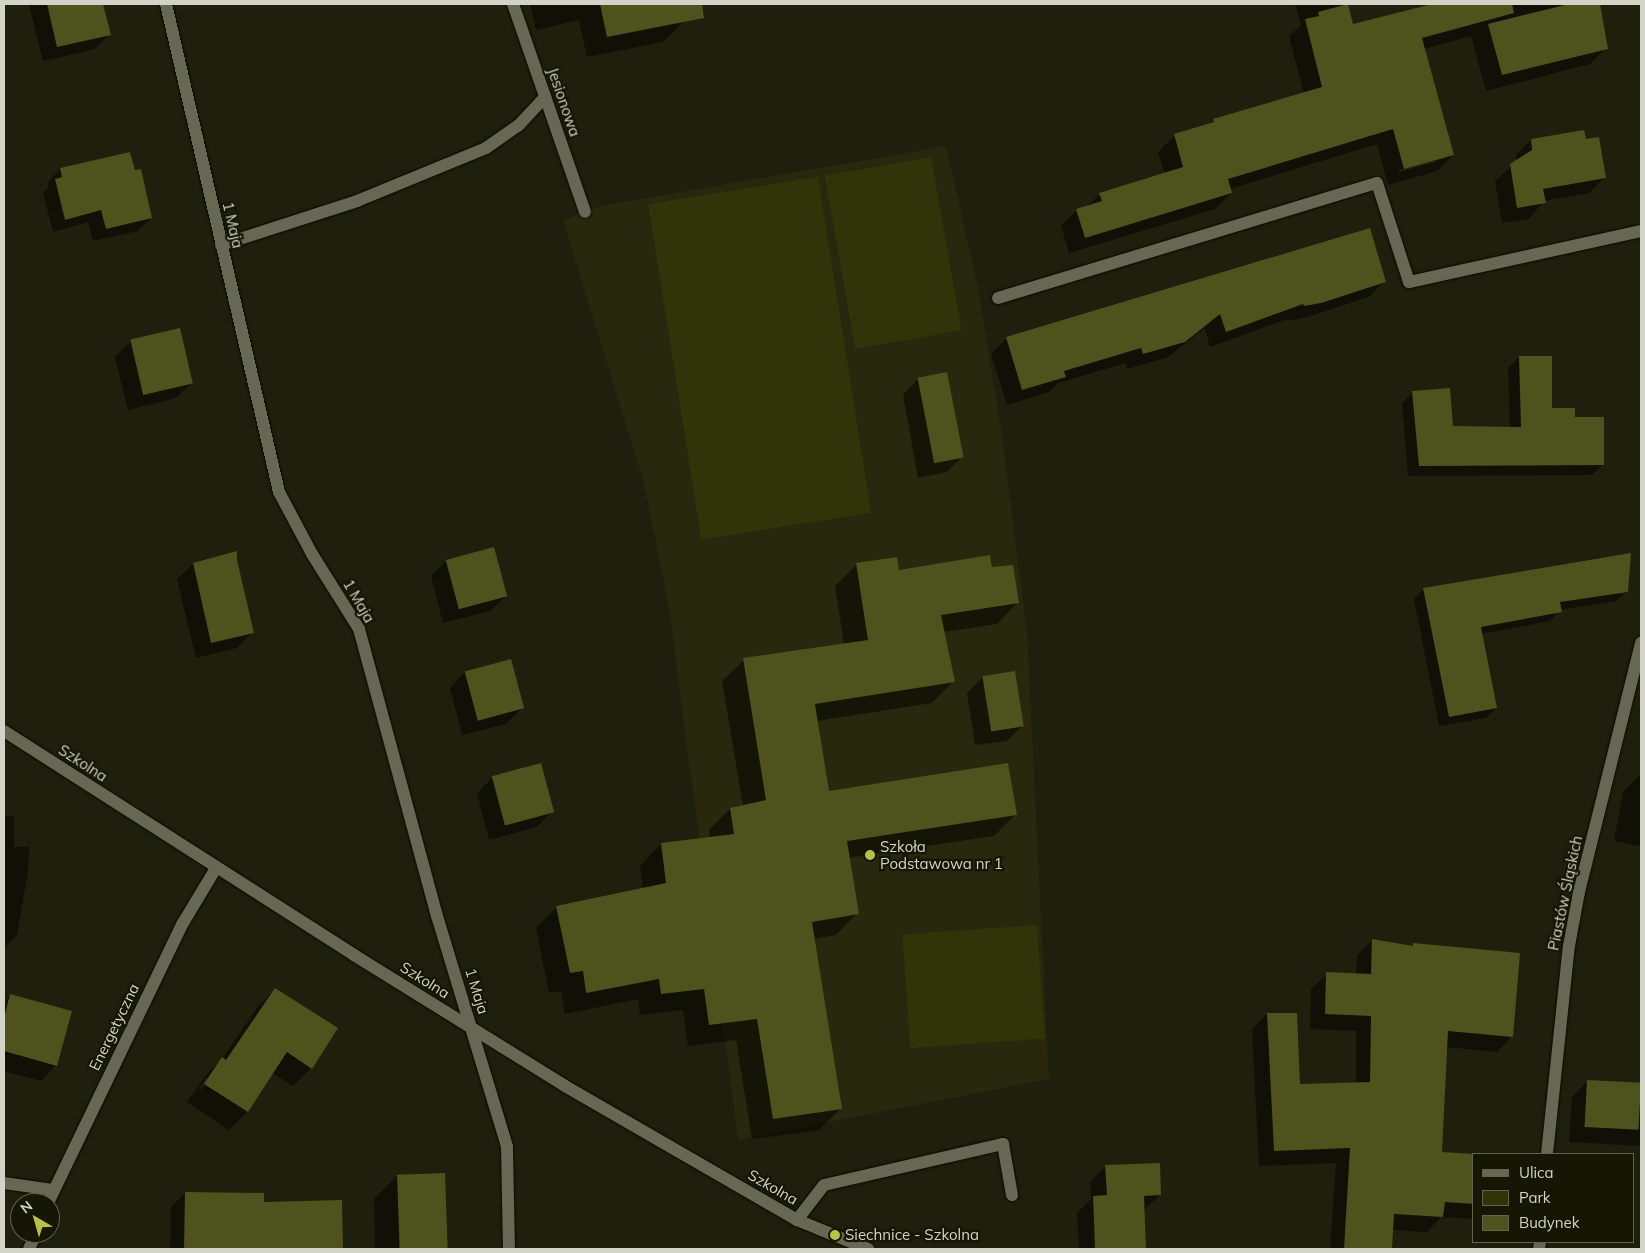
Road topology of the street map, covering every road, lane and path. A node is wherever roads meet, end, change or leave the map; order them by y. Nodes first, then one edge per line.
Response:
1 (166, 4) edge
2 (513, 4) edge
3 (545, 97) junction
4 (585, 212) dead end
5 (1641, 231) edge
6 (221, 245) junction
7 (998, 298) dead end
8 (1641, 643) edge
9 (4, 731) edge
10 (216, 868) junction
11 (472, 1029) junction
12 (1547, 1153) edge
13 (4, 1183) edge
14 (53, 1190) junction
15 (52, 1193) edge
16 (1012, 1195) dead end
17 (796, 1220) junction
18 (509, 1249) edge
19 (868, 1249) edge

1 - 6 street, 1 Maja
2 - 3 street, Jesionowa
3 - 4 street, Jesionowa
3 - 6 street
5 - 7 street
6 - 11 street, 1 Maja
8 - 12 street, Piastów Śląskich
9 - 10 street, Szkolna
10 - 11 street, Szkolna
10 - 14 street, Energetyczna
11 - 17 street, Szkolna
11 - 18 street, 1 Maja
13 - 14 street
14 - 15 street, Energetyczna
16 - 17 street
17 - 19 street, Szkolna

